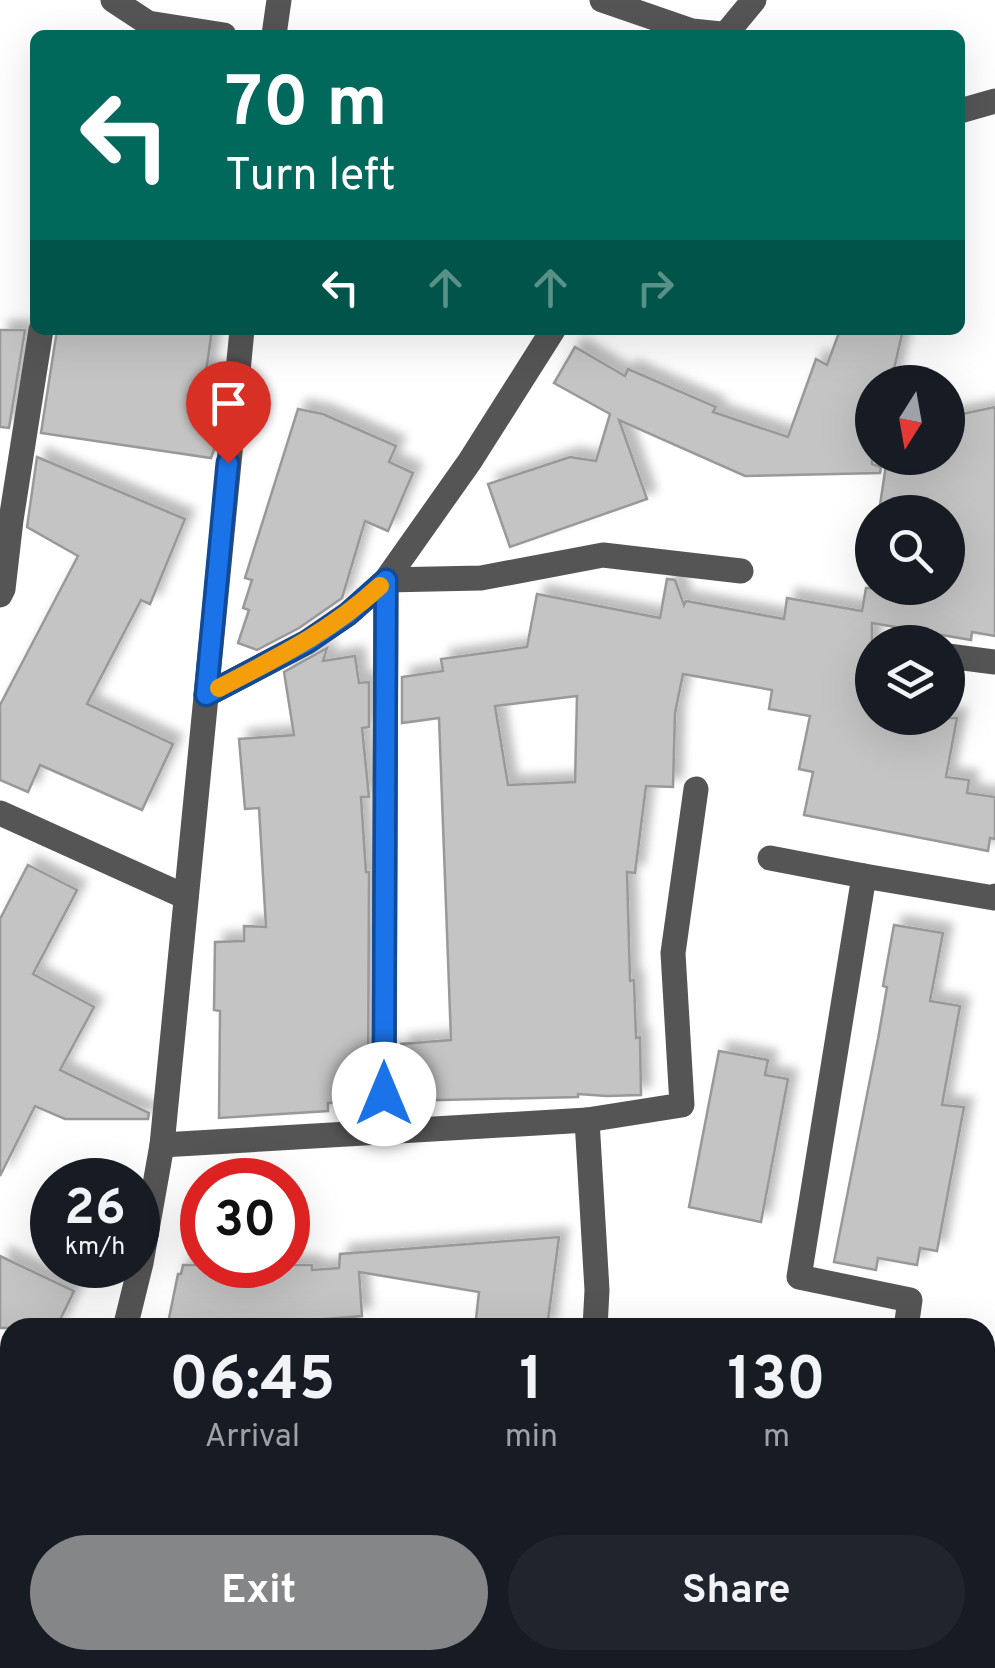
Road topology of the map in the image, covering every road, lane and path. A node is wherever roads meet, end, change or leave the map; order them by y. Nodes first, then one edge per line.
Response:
1 (279, 0) edge
2 (602, 0) edge
3 (754, 0) edge
4 (127, 12) edge
5 (192, 30) edge
6 (275, 30) edge
7 (686, 30) edge
8 (730, 30) edge
9 (995, 101) edge
10 (965, 109) edge
11 (40, 335) edge
12 (242, 335) edge
13 (549, 335) edge
14 (741, 571) dead end
15 (386, 580) junction
16 (0, 595) edge
17 (965, 658) edge
18 (995, 662) edge
19 (206, 695) junction
20 (696, 789) dead end
21 (0, 813) edge
22 (770, 858) dead end
23 (864, 876) junction
24 (995, 896) edge
25 (186, 898) junction
26 (587, 1120) junction
27 (384, 1133) junction
28 (162, 1145) junction
29 (128, 1318) edge
30 (596, 1318) edge
31 (907, 1318) edge

1 - 6 street
2 - 7 street
3 - 8 street
4 - 5 street
9 - 10 street
11 - 16 street
12 - 19 street
13 - 15 street
14 - 15 street
15 - 19 street
15 - 27 street
17 - 18 street
19 - 25 street
20 - 26 street
21 - 25 street
22 - 23 street
23 - 24 street
23 - 31 street
25 - 28 street
26 - 27 street
26 - 30 street
27 - 28 street
28 - 29 street

